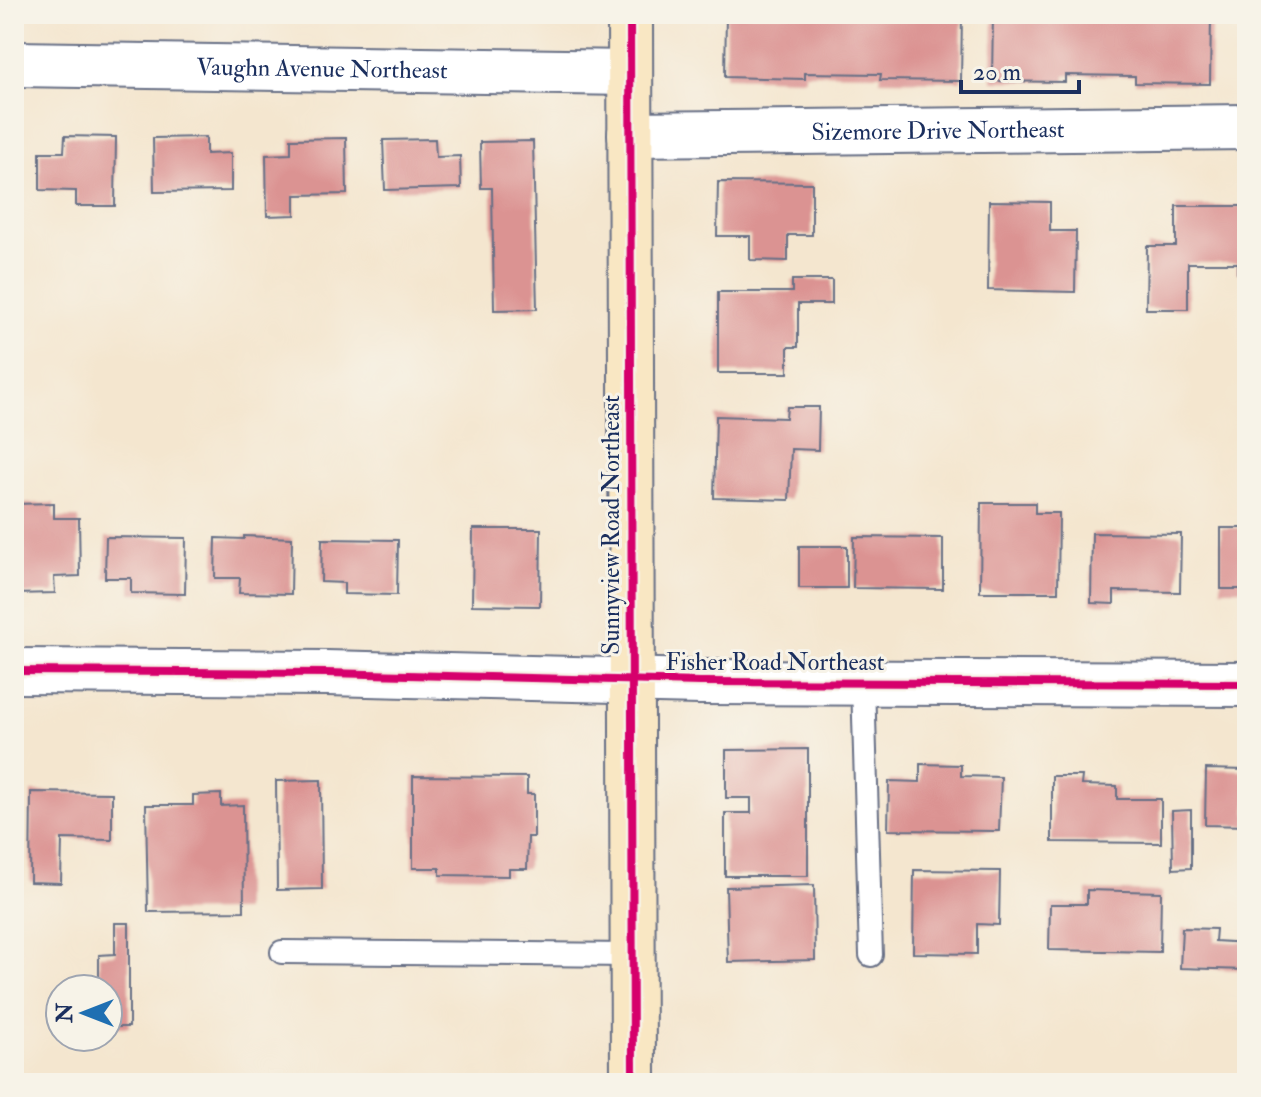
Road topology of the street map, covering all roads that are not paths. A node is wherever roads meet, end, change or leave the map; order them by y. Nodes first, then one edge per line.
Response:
1 (630, 14) edge
2 (14, 64) edge
3 (630, 73) junction
4 (1247, 127) edge
5 (630, 134) junction
6 (14, 671) edge
7 (631, 681) junction
8 (863, 683) junction
9 (1247, 684) edge
10 (282, 952) dead end
11 (632, 955) junction
12 (871, 955) dead end
13 (633, 1083) edge

1 - 3 main road, Sunnyview Road Northeast
2 - 3 street, Vaughn Avenue Northeast
3 - 5 main road, Sunnyview Road Northeast
4 - 5 street, Sizemore Drive Northeast
5 - 7 main road, Sunnyview Road Northeast
6 - 7 street, Fisher Road Northeast
7 - 8 street, Fisher Road Northeast
7 - 11 main road, Sunnyview Road Northeast
8 - 9 street, Fisher Road Northeast
8 - 12 lane
10 - 11 lane
11 - 13 main road, Sunnyview Road Northeast

